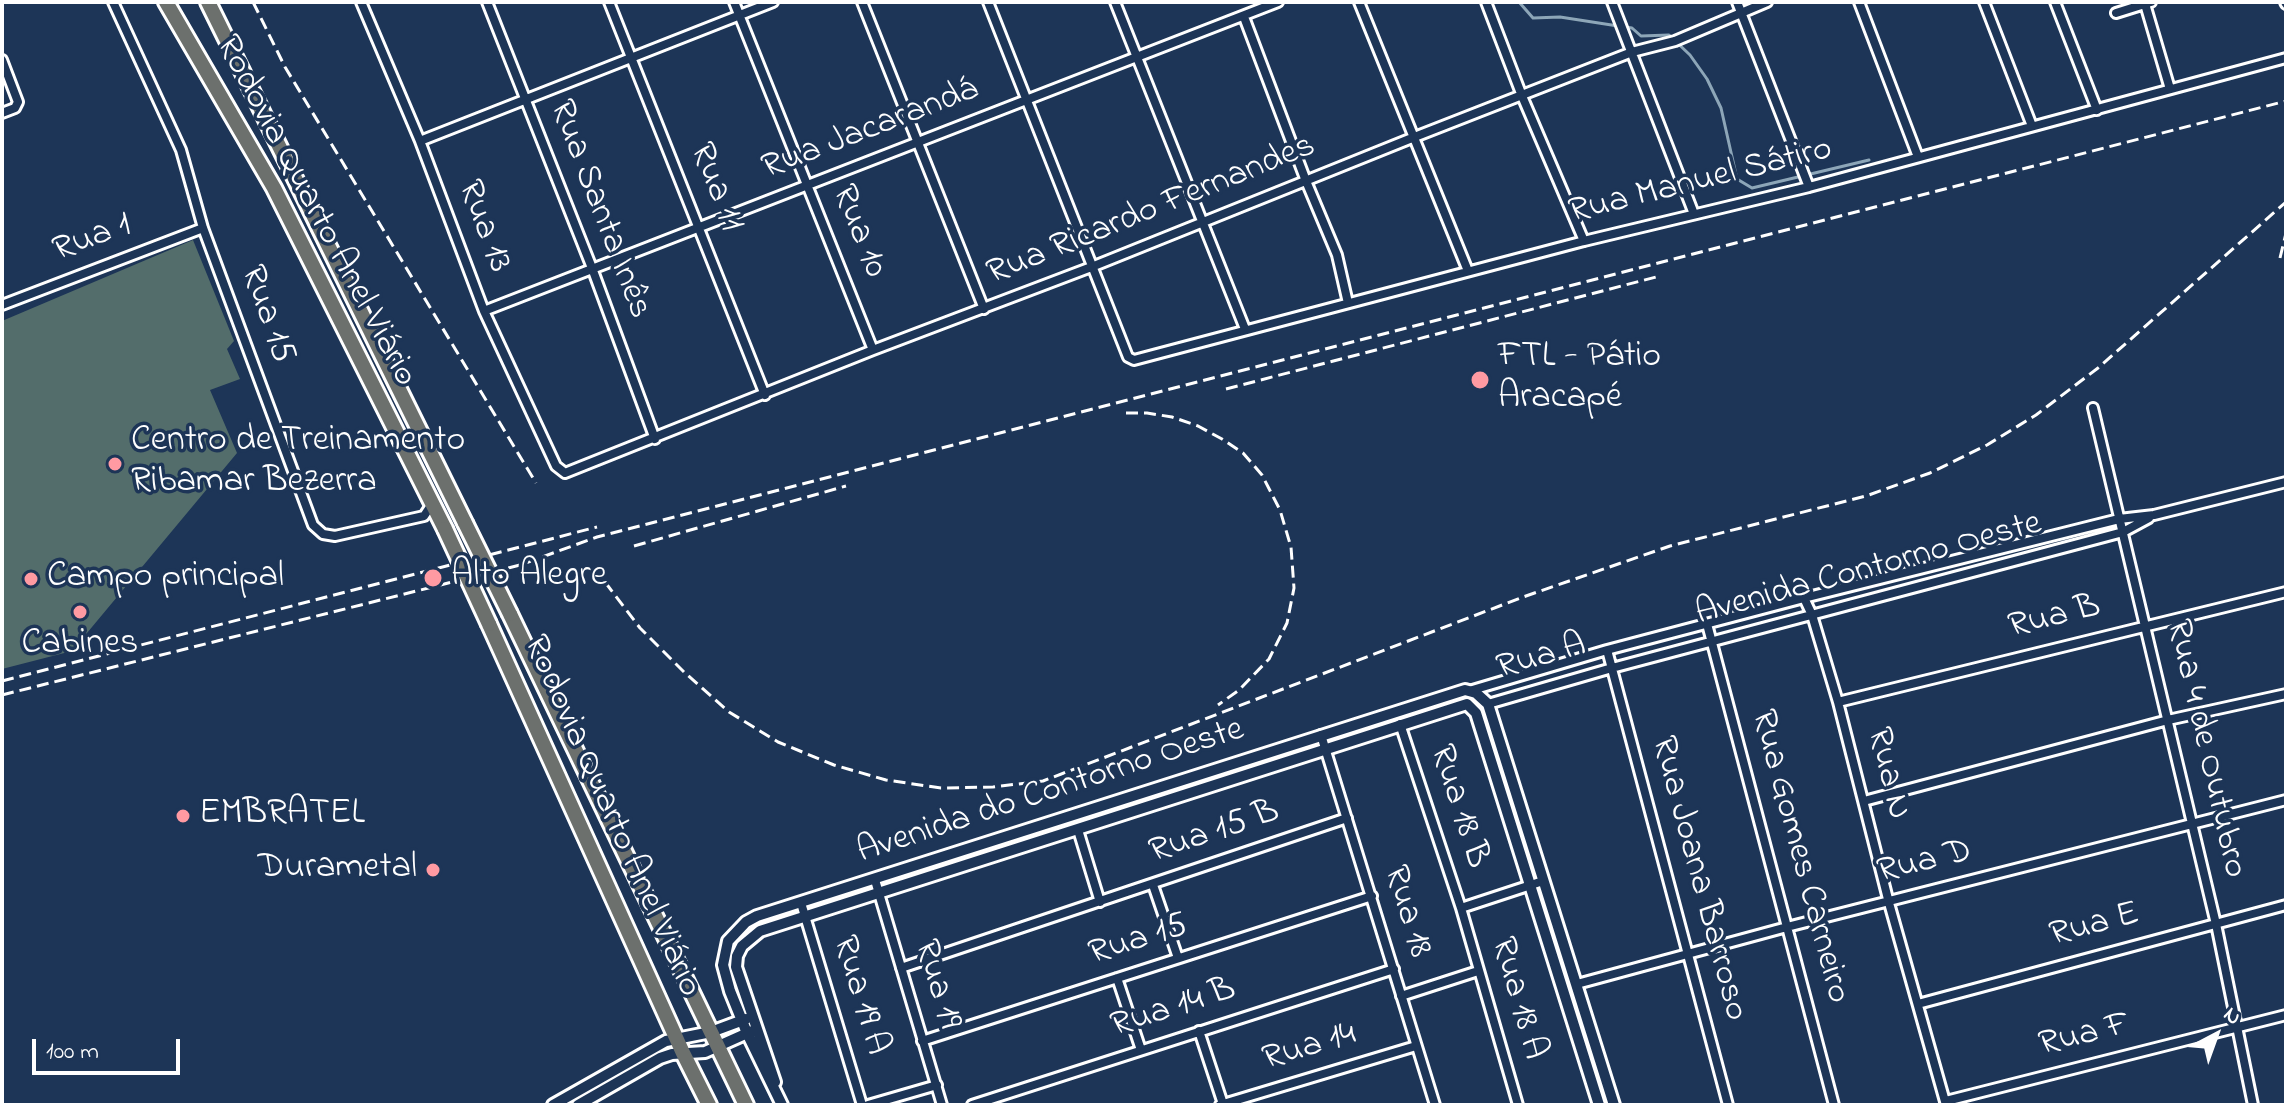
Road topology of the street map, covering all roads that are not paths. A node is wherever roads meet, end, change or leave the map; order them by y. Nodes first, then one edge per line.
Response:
1 (113, 2) edge
2 (166, 2) edge
3 (208, 2) edge
4 (361, 2) edge
5 (487, 2) edge
6 (609, 2) edge
7 (734, 2) edge
8 (773, 2) edge
9 (862, 2) edge
10 (988, 2) edge
11 (1115, 2) edge
12 (1278, 2) edge
13 (1359, 2) edge
14 (1486, 2) edge
15 (1612, 2) edge
16 (1737, 2) edge
17 (1767, 2) edge
18 (1859, 2) edge
19 (1984, 2) edge
20 (2055, 2) edge
21 (2148, 3) edge
22 (1741, 13) junction
23 (2116, 13) dead end
24 (740, 16) junction
25 (1244, 17) junction
26 (1632, 52) junction
27 (1137, 57) junction
28 (632, 58) junction
29 (2286, 58) edge
30 (2, 60) edge
31 (2170, 89) junction
32 (1522, 96) junction
33 (526, 100) junction
34 (1026, 101) junction
35 (2097, 110) junction
36 (2, 113) edge
37 (2032, 126) junction
38 (1412, 138) junction
39 (420, 141) junction
40 (917, 144) junction
41 (1918, 157) junction
42 (1306, 181) junction
43 (808, 186) junction
44 (1809, 187) junction
45 (1694, 214) junction
46 (1202, 221) junction
47 (203, 228) junction
48 (700, 228) junction
49 (1584, 241) junction
50 (1094, 266) junction
51 (592, 268) junction
52 (1468, 271) junction
53 (1348, 303) junction
54 (2, 305) edge
55 (984, 309) junction
56 (484, 311) junction
57 (1245, 329) junction
58 (873, 350) junction
59 (765, 395) junction
60 (2093, 408) dead end
61 (655, 439) junction
62 (559, 469) joint
63 (2286, 482) edge
64 (432, 504) junction
65 (2154, 515) junction
66 (2119, 519) junction
67 (2123, 532) junction
68 (1976, 555) junction
69 (1979, 571) junction
70 (2286, 592) edge
71 (1804, 598) junction
72 (1812, 615) junction
73 (1707, 624) junction
74 (2145, 625) junction
75 (1712, 641) junction
76 (1607, 650) junction
77 (1570, 661) junction
78 (1546, 668) junction
79 (1612, 668) junction
80 (1575, 679) junction
81 (1551, 685) junction
82 (1468, 691) junction
83 (2286, 694) edge
84 (1838, 702) junction
85 (1488, 704) junction
86 (2168, 720) junction
87 (1400, 724) junction
88 (1321, 735) junction
89 (1325, 748) junction
90 (1202, 773) junction
91 (1178, 781) junction
92 (1207, 788) junction
93 (1183, 796) junction
94 (2286, 800) edge
95 (1864, 801) junction
96 (1347, 818) junction
97 (2193, 824) junction
98 (1078, 830) junction
99 (1024, 832) junction
100 (999, 840) junction
101 (1029, 845) junction
102 (1003, 853) junction
103 (875, 880) junction
104 (1543, 881) junction
105 (1153, 885) junction
106 (1528, 886) junction
107 (879, 893) junction
108 (1372, 896) junction
109 (1100, 902) junction
110 (801, 903) junction
111 (1889, 903) junction
112 (2286, 905) edge
113 (1461, 908) junction
114 (804, 916) junction
115 (2216, 924) junction
116 (1787, 927) junction
117 (1689, 954) junction
118 (1178, 958) junction
119 (901, 968) junction
120 (1394, 969) junction
121 (1478, 971) junction
122 (1117, 978) junction
123 (1577, 984) junction
124 (1401, 996) junction
125 (1918, 1004) junction
126 (2286, 1015) edge
127 (754, 1016) junction
128 (742, 1020) junction
129 (2238, 1026) junction
130 (753, 1031) junction
131 (1199, 1031) junction
132 (711, 1032) junction
133 (677, 1038) junction
134 (922, 1041) junction
135 (1416, 1046) junction
136 (719, 1048) junction
137 (1141, 1050) junction
138 (683, 1053) junction
139 (937, 1085) junction
140 (780, 1101) edge
141 (1946, 1103) edge
142 (1222, 1104) edge
143 (553, 1105) edge
144 (578, 1105) edge
145 (709, 1105) edge
146 (746, 1105) edge
147 (865, 1105) edge
148 (942, 1105) edge
149 (972, 1105) edge
150 (1435, 1105) edge
151 (1518, 1105) edge
152 (1599, 1105) edge
153 (1614, 1105) edge
154 (1728, 1105) edge
155 (1834, 1105) edge
156 (2253, 1105) edge

1 - 47 street, Rua 15
2 - 64 highway, Rodovia Quarto Anel Viário
3 - 132 highway, Rodovia Quarto Anel Viário, bridge
4 - 39 street, Rua 13
5 - 33 street, Rua Santa Inês
6 - 28 street, Rua 11
7 - 24 street, Rua 10
8 - 24 street
9 - 40 street
10 - 34 street
11 - 27 street
12 - 25 street, Rua Jacarandá
13 - 38 street
14 - 32 street
15 - 26 street
16 - 22 street
17 - 22 street, Rua Ricardo Fernandes
18 - 41 street
19 - 37 street
20 - 35 street
21 - 23 street
21 - 31 street
22 - 26 street, Rua Ricardo Fernandes
22 - 44 street
24 - 28 street
24 - 43 street, Rua 10
25 - 27 street, Rua Jacarandá
25 - 42 street
26 - 32 street, Rua Ricardo Fernandes
26 - 45 street
27 - 34 street, Rua Jacarandá
27 - 46 street
28 - 33 street
28 - 48 street, Rua 11
29 - 31 street, Rua Manuel Sátiro
30 - 36 street
31 - 35 street, Rua Manuel Sátiro
32 - 38 street, Rua Ricardo Fernandes
32 - 49 street
33 - 39 street
33 - 51 street, Rua Santa Inês
34 - 40 street, Rua Jacarandá
34 - 50 street
35 - 37 street, Rua Manuel Sátiro
37 - 41 street, Rua Manuel Sátiro
38 - 42 street, Rua Ricardo Fernandes
38 - 52 street
39 - 56 street, Rua 13
40 - 43 street, Rua Jacarandá
40 - 55 street
41 - 44 street, Rua Manuel Sátiro
42 - 46 street, Rua Ricardo Fernandes
42 - 53 street
43 - 48 street, Rua Jacarandá
43 - 58 street, Rua 10
44 - 45 street, Rua Manuel Sátiro
45 - 49 street, Rua Manuel Sátiro
46 - 50 street, Rua Ricardo Fernandes
46 - 57 street
47 - 54 street, Rua 1
47 - 64 street, Rua 15
48 - 51 street, Rua Jacarandá
48 - 59 street, Rua 11
49 - 52 street, Rua Manuel Sátiro
50 - 55 street, Rua Ricardo Fernandes
50 - 57 street, Rua Manuel Sátiro
51 - 56 street, Rua Jacarandá
51 - 61 street, Rua Santa Inês
52 - 53 street, Rua Manuel Sátiro
53 - 57 street, Rua Manuel Sátiro
55 - 58 street, Rua Ricardo Fernandes
56 - 62 street, Rua 13
58 - 59 street, Rua Ricardo Fernandes
59 - 61 street, Rua Ricardo Fernandes
60 - 66 street, Rua 4 de Outubro
61 - 62 street, Rua Ricardo Fernandes
63 - 65 street, Avenida Contorno Oeste
64 - 133 highway, Rodovia Quarto Anel Viário, bridge
65 - 66 street, Avenida Contorno Oeste
65 - 67 street, Avenida Contorno Oeste
66 - 67 street, Rua 4 de Outubro
66 - 68 street, Avenida Contorno Oeste
67 - 69 street, Avenida Contorno Oeste
67 - 74 street, Rua 4 de Outubro
68 - 69 street
68 - 71 street, Avenida Contorno Oeste
69 - 72 street, Avenida Contorno Oeste
70 - 74 street, Rua B
71 - 72 street, Rua N
71 - 73 street, Avenida Contorno Oeste
72 - 75 street, Avenida Contorno Oeste
72 - 84 street, Rua N
73 - 75 street, Rua Gomes Carneiro
73 - 76 street, Avenida Contorno Oeste
74 - 84 street, Rua B
74 - 86 street, Rua 4 de Outubro
75 - 79 street, Avenida Contorno Oeste
75 - 116 street, Rua Gomes Carneiro
76 - 77 street, Avenida Contorno Oeste
76 - 79 street
77 - 78 street, Avenida Contorno Oeste
77 - 80 street
78 - 81 street
78 - 82 street, Avenida Contorno Oeste
79 - 80 street, Rua A
79 - 117 street, Rua Joana Barroso
80 - 81 street, Rua A
81 - 85 street, Rua A
82 - 85 street
82 - 88 street, Avenida do Contorno Oeste
83 - 86 street
84 - 95 street, Rua N
85 - 104 street
86 - 95 street
86 - 97 street, Rua 4 de Outubro
87 - 89 street, Avenida do Contorno Oeste
87 - 106 street, Avenida do Contorno Oeste
87 - 113 street, Rua 18 B
88 - 89 street, Rua 18
88 - 90 street, Avenida do Contorno Oeste
89 - 92 street, Avenida do Contorno Oeste
89 - 96 street, Rua 18
90 - 91 street, Avenida do Contorno Oeste
90 - 92 street
91 - 93 street
91 - 99 street, Avenida do Contorno Oeste
92 - 93 street, Avenida do Contorno Oeste
93 - 98 street, Avenida do Contorno Oeste
94 - 97 street, Rua D
95 - 111 street, Rua N
96 - 105 street, Rua 15 B
96 - 108 street, Rua 18
97 - 111 street, Rua D
97 - 115 street, Rua 4 de Outubro
98 - 101 street, Avenida do Contorno Oeste
98 - 109 street
99 - 100 street, Avenida do Contorno Oeste
99 - 101 street
100 - 102 street
100 - 103 street, Avenida do Contorno Oeste
101 - 102 street, Avenida do Contorno Oeste
102 - 107 street, Avenida do Contorno Oeste
103 - 107 street, Rua 19
103 - 110 street, Avenida do Contorno Oeste
104 - 106 street
104 - 123 street
105 - 109 street, Rua 15 B
105 - 118 street
106 - 113 street
106 - 152 street
107 - 114 street, Avenida do Contorno Oeste
107 - 119 street, Rua 19
108 - 118 street, Rua 15
108 - 120 street, Rua 18
109 - 119 street, Rua 15 B
110 - 114 street, Rua 19 A
110 - 128 street, Avenida do Contorno Oeste
111 - 116 street, Rua D
111 - 125 street, Rua N
112 - 115 street, Rua E
113 - 121 street, Rua 18 A
114 - 127 street, Avenida do Contorno Oeste
114 - 147 street, Rua 19 A
115 - 125 street, Rua E
115 - 129 street, Rua 4 de Outubro
116 - 117 street, Rua D
116 - 155 street, Rua Gomes Carneiro
117 - 123 street, Rua D
117 - 154 street, Rua Joana Barroso
118 - 122 street, Rua 15
119 - 134 street, Rua 19
120 - 124 street, Rua 18
120 - 131 street, Rua 14 B
121 - 124 street
121 - 151 street, Rua 18 A
122 - 134 street, Rua 15
122 - 137 street
123 - 153 street
124 - 135 street, Rua 18
125 - 141 street, Rua N
126 - 129 street, Rua F
127 - 128 street
127 - 130 street, Avenida do Contorno Oeste
128 - 130 street, Avenida do Contorno Oeste
128 - 132 street
129 - 141 street, Rua F
129 - 156 street, Rua 4 de Outubro
130 - 136 street
130 - 140 street
131 - 137 street, Rua 14 B
131 - 142 street
132 - 133 street
132 - 136 highway, Rodovia Quarto Anel Viário
133 - 138 highway, Rodovia Quarto Anel Viário
133 - 143 street
134 - 139 street, Rua 19
135 - 142 street, Rua 14
135 - 150 street, Rua 18
136 - 138 street
136 - 146 highway, Rodovia Quarto Anel Viário
137 - 149 street, Rua 14 B
138 - 144 street
138 - 145 highway, Rodovia Quarto Anel Viário
139 - 147 street
139 - 148 street, Rua 19

